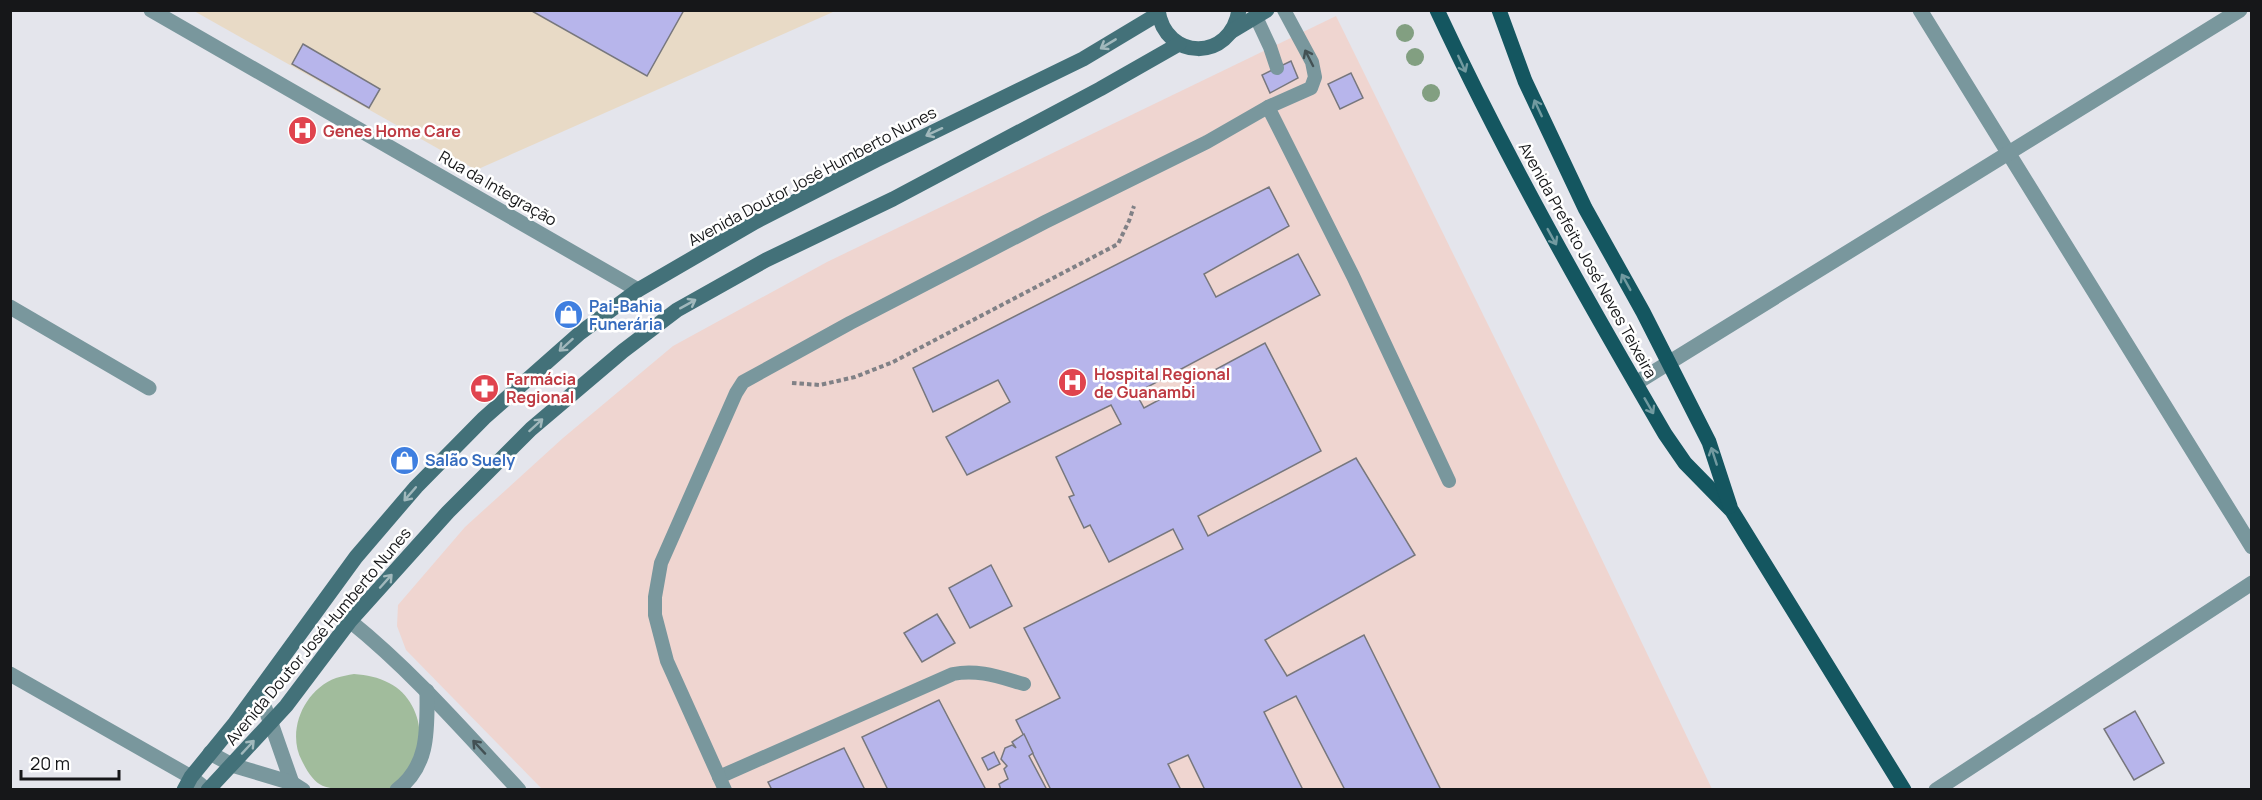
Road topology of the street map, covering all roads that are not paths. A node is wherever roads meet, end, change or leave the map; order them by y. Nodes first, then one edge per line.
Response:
1 (152, 10) edge
2 (1239, 10) edge
3 (1284, 10) edge
4 (1437, 10) edge
5 (1499, 10) edge
6 (1920, 10) edge
7 (2240, 10) edge
8 (1158, 12) edge
9 (1261, 14) edge
10 (1232, 31) junction
11 (1179, 44) junction
12 (1277, 68) dead end
13 (1268, 107) junction
14 (2009, 153) junction
15 (638, 290) junction
16 (10, 308) edge
17 (1667, 363) junction
18 (1636, 383) junction
19 (149, 388) dead end
20 (1449, 481) dead end
21 (1732, 511) junction
22 (2252, 548) edge
23 (2252, 583) edge
24 (350, 621) junction
25 (10, 674) edge
26 (1024, 684) dead end
27 (427, 691) junction
28 (258, 692) junction
29 (271, 723) junction
30 (210, 753) junction
31 (232, 765) junction
32 (187, 783) edge
33 (722, 783) edge
34 (298, 786) edge
35 (1900, 788) edge
36 (208, 789) edge
37 (397, 789) edge
38 (519, 789) edge
39 (1936, 789) edge

1 - 15 street, Rua da Integração
2 - 10 main road
13 -> 3 lane
4 -> 18 main road, Avenida Prefeito José Neves Teixeira
17 -> 5 main road, Avenida Prefeito José Neves Teixeira
6 - 14 street
7 - 14 street
8 - 11 main road
8 -> 15 main road, Avenida Doutor José Humberto Nunes
9 - 10 main road
9 - 12 lane
10 - 11 main road
24 -> 11 main road, Avenida Doutor José Humberto Nunes
13 - 20 lane
13 - 33 lane
14 - 17 street
14 - 22 street
15 -> 28 main road, Avenida Doutor José Humberto Nunes
16 - 19 street
17 - 18 street
21 -> 17 main road, Avenida Prefeito José Neves Teixeira
18 -> 21 main road, Avenida Prefeito José Neves Teixeira
21 - 35 main road, Avenida Prefeito José Neves Teixeira
23 - 39 street
24 - 27 street
24 - 29 main road, Avenida Doutor José Humberto Nunes
25 - 32 street
26 - 33 lane
27 - 37 street
38 -> 27 street
28 - 29 street
28 - 30 main road, Avenida Doutor José Humberto Nunes
31 -> 29 main road, Avenida Doutor José Humberto Nunes
29 - 34 street
30 - 31 street
30 - 32 main road, Avenida Doutor José Humberto Nunes
31 - 34 street
31 - 36 main road, Avenida Doutor José Humberto Nunes
32 - 36 street

